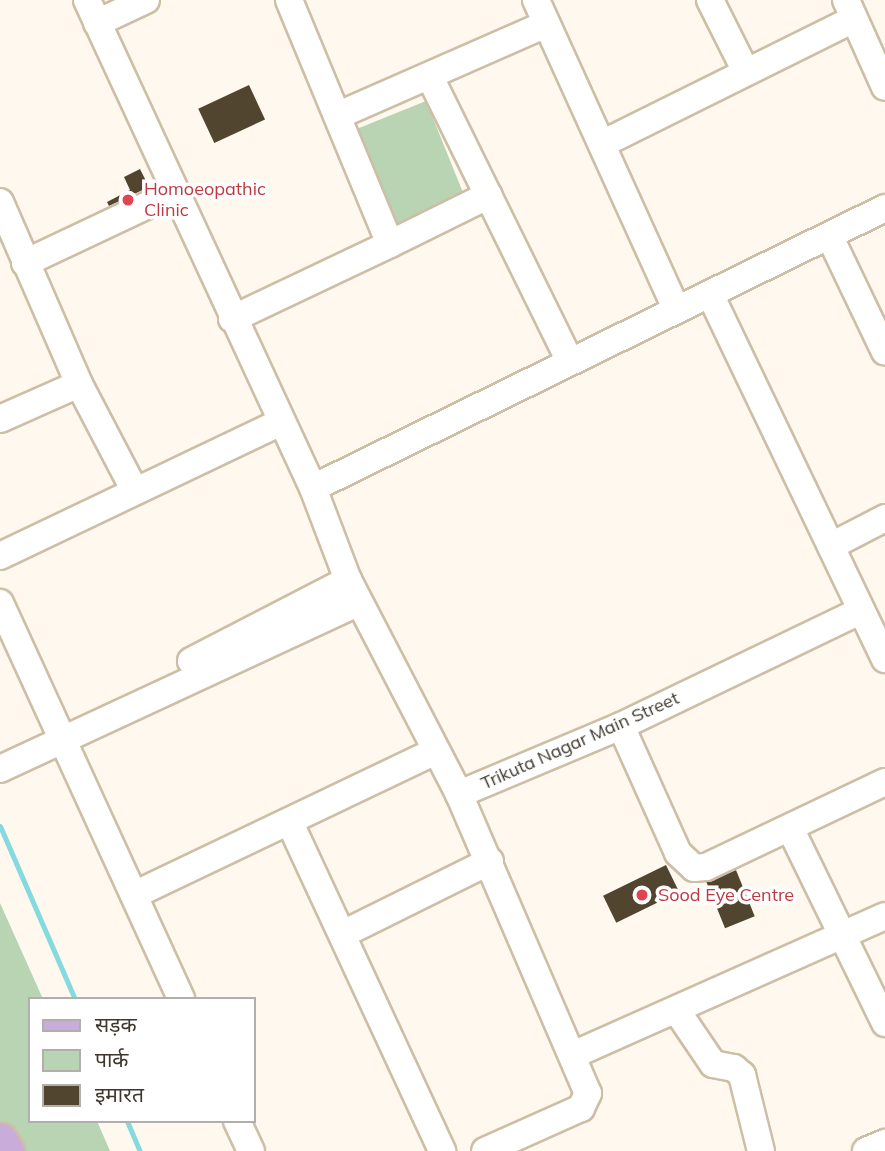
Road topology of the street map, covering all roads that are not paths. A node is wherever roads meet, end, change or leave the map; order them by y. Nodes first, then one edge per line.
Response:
1 (146, 0) edge
2 (289, 0) edge
3 (710, 0) edge
4 (850, 10) edge
5 (92, 12) edge
6 (541, 12) edge
7 (746, 72) junction
8 (430, 77) junction
9 (885, 87) edge
10 (339, 115) junction
11 (602, 144) junction
12 (173, 193) junction
13 (489, 195) junction
14 (0, 202) edge
15 (885, 208) edge
16 (830, 237) junction
17 (390, 244) junction
18 (25, 263) junction
19 (710, 294) junction
20 (676, 309) junction
21 (232, 319) junction
22 (885, 352) edge
23 (569, 359) junction
24 (79, 384) junction
25 (0, 419) edge
26 (279, 423) junction
27 (313, 488) junction
28 (135, 491) junction
29 (885, 518) edge
30 (831, 546) junction
31 (0, 556) edge
32 (353, 591) junction
33 (0, 603) edge
34 (860, 611) junction
35 (885, 659) edge
36 (621, 726) junction
37 (57, 733) junction
38 (434, 752) junction
39 (0, 753) edge
40 (0, 769) edge
41 (885, 782) edge
42 (459, 794) junction
43 (290, 823) junction
44 (790, 828) junction
45 (490, 861) junction
46 (134, 895) junction
47 (885, 916) edge
48 (343, 934) junction
49 (840, 940) junction
50 (180, 997) edge
51 (677, 1011) junction
52 (885, 1023) edge
53 (575, 1054) junction
54 (238, 1123) edge
55 (0, 1140) edge
56 (885, 1143) edge
57 (6, 1151) edge
58 (251, 1151) edge
59 (442, 1151) edge
60 (485, 1151) edge
61 (761, 1151) edge
62 (866, 1151) edge

1 - 5 street
2 - 10 street
3 - 7 street
4 - 7 street
4 - 9 street
5 - 12 street, Trikuta Nagar Main Street
6 - 8 street
6 - 11 street
7 - 11 street
8 - 10 street
8 - 13 street
10 - 17 street
11 - 20 street
12 - 18 street
12 - 21 street, Trikuta Nagar Main Street
13 - 17 street
13 - 23 street
14 - 18 street
15 - 16 street
16 - 19 street
16 - 22 street
17 - 21 street
18 - 24 street
19 - 20 street
19 - 30 street
20 - 23 street
21 - 26 street, Trikuta Nagar Main Street
23 - 27 street
24 - 25 street
24 - 28 street
26 - 27 street, Trikuta Nagar Main Street
26 - 28 street
27 - 32 street, Trikuta Nagar Main Street
28 - 31 street
29 - 30 street
30 - 34 street
32 - 37 street
32 - 38 street, Trikuta Nagar Main Street
33 - 37 street
34 - 35 street
34 - 36 street, Trikuta Nagar Main Street
36 - 42 street, Trikuta Nagar Main Street
36 - 44 street
37 - 39 street
37 - 40 street
37 - 46 street
38 - 42 street, Trikuta Nagar Main Street
38 - 43 street
41 - 44 street
42 - 45 street
43 - 46 street
43 - 48 street
44 - 49 street
45 - 48 street
45 - 53 street
46 - 50 street
47 - 49 street
48 - 59 street
49 - 51 street
49 - 52 street
51 - 53 street
51 - 61 street
53 - 60 street
54 - 58 street
55 - 57 main road
56 - 62 street

